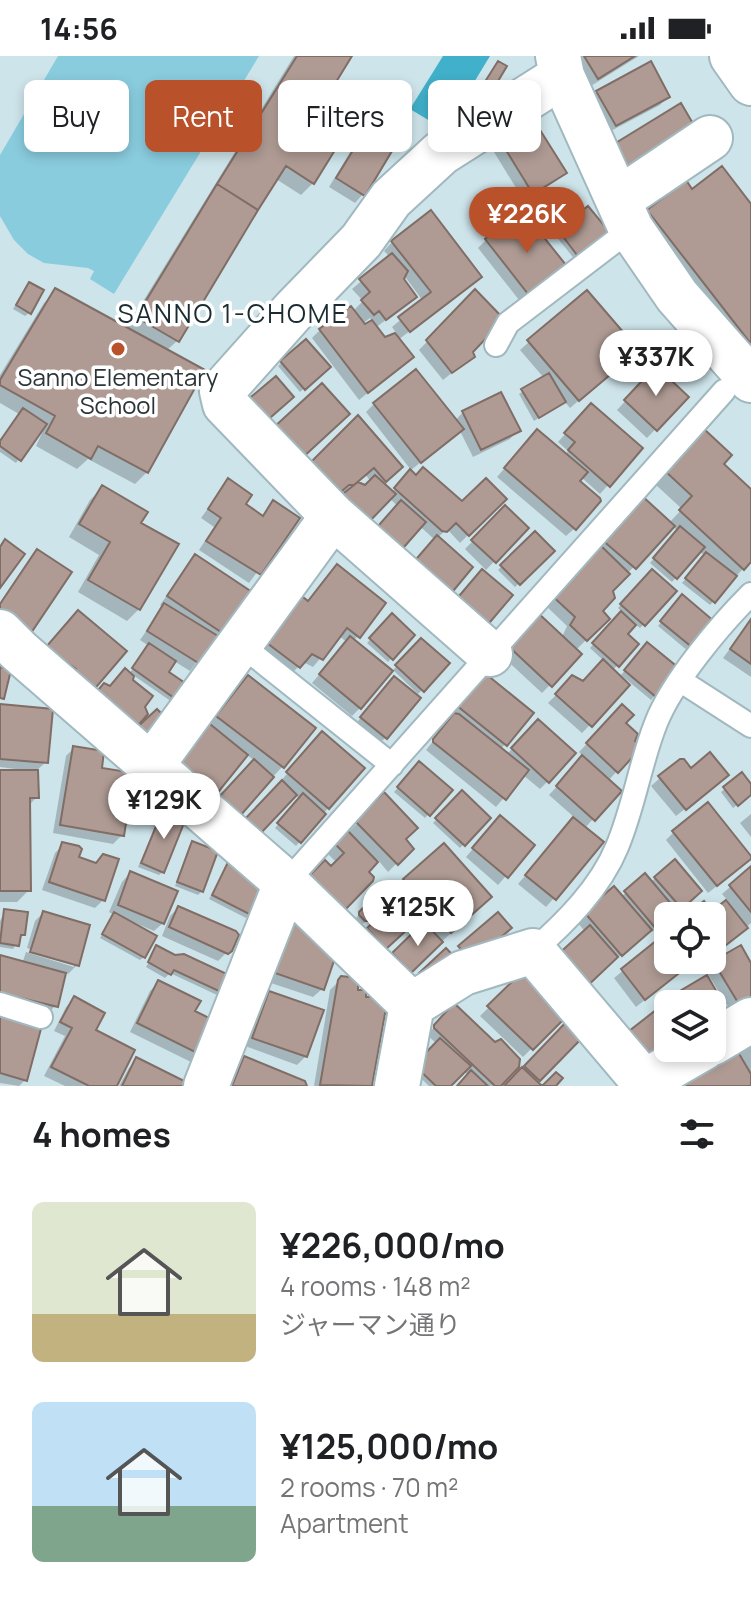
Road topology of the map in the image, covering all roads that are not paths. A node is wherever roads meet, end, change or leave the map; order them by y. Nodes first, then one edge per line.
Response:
1 (732, 56) edge
2 (560, 66) edge
3 (751, 83) edge
4 (710, 138) dead end
5 (624, 214) junction
6 (496, 345) dead end
7 (738, 386) edge
8 (333, 516) junction
9 (748, 602) edge
10 (0, 632) edge
11 (240, 644) junction
12 (490, 654) junction
13 (681, 681) junction
14 (751, 726) edge
15 (392, 765) junction
16 (151, 766) junction
17 (286, 883) junction
18 (533, 951) junction
19 (0, 1004) edge
20 (412, 1005) junction
21 (41, 1017) dead end
22 (751, 1020) edge
23 (726, 1035) edge
24 (680, 1062) edge
25 (402, 1083) edge
26 (645, 1084) edge
27 (206, 1086) edge

1 - 3 street
2 - 5 street
2 - 8 street
4 - 5 street
5 - 6 lane
5 - 7 street
7 - 12 lane
8 - 11 street
8 - 12 street
9 - 13 lane
10 - 16 street
11 - 15 lane
11 - 16 street
12 - 15 lane
13 - 14 lane
13 - 18 lane
15 - 17 lane
16 - 17 street
17 - 20 street
17 - 27 street
18 - 20 street
18 - 26 street
19 - 21 lane
20 - 25 street
22 - 23 street
24 - 26 street

